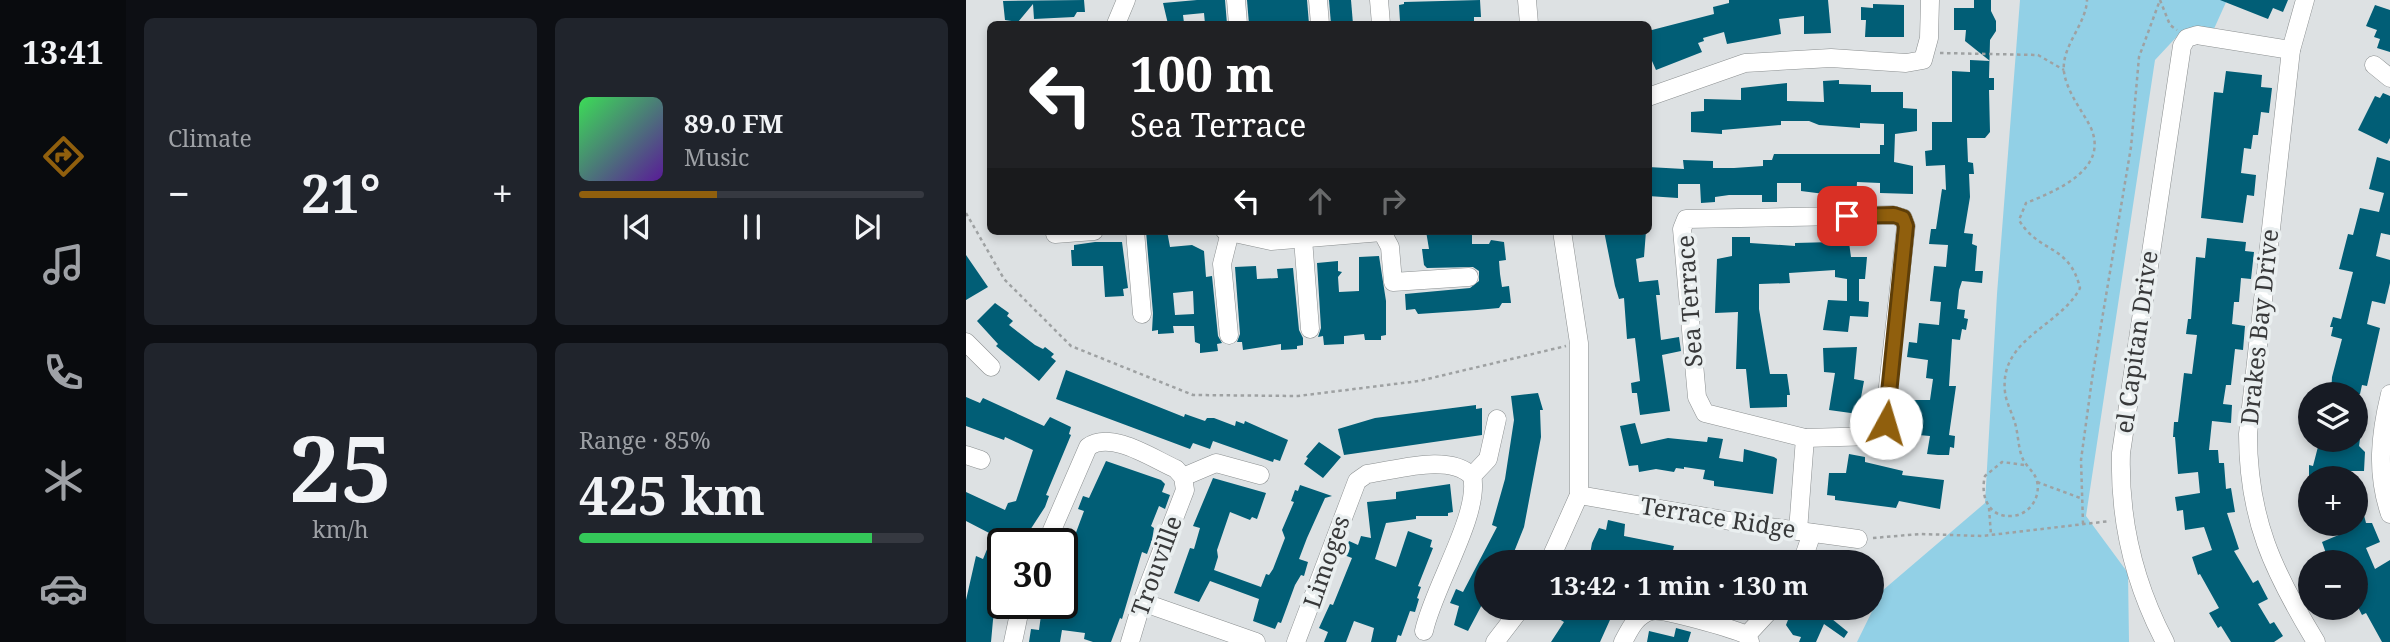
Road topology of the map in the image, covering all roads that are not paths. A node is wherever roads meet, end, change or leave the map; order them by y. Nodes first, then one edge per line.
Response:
1 (1126, 0) edge
2 (1236, 0) edge
3 (1318, 0) edge
4 (1379, 0) edge
5 (1527, 0) edge
6 (1930, 0) edge
7 (2305, 0) edge
8 (1117, 21) edge
9 (1238, 21) edge
10 (1320, 21) edge
11 (1381, 21) edge
12 (1529, 21) edge
13 (2291, 50) junction
14 (2374, 65) dead end
15 (2390, 78) edge
16 (1652, 96) edge
17 (1135, 235) edge
18 (1227, 235) edge
19 (1255, 235) edge
20 (1329, 235) edge
21 (1384, 235) edge
22 (1563, 235) edge
23 (1303, 239) junction
24 (1469, 277) dead end
25 (1142, 314) dead end
26 (1310, 329) dead end
27 (1229, 335) dead end
28 (966, 342) edge
29 (991, 368) dead end
30 (2390, 394) edge
31 (1497, 419) dead end
32 (1805, 438) junction
33 (1260, 475) dead end
34 (1472, 476) junction
35 (1184, 484) junction
36 (1578, 495) junction
37 (2390, 514) edge
38 (1053, 528) edge
39 (1805, 532) junction
40 (1858, 539) road end
41 (1554, 550) edge
42 (1803, 550) edge
43 (1142, 602) junction
44 (1018, 619) edge
45 (1512, 620) edge
46 (1759, 620) edge
47 (1424, 631) dead end
48 (1214, 635) edge
49 (1743, 635) edge
50 (1013, 642) edge
51 (1130, 642) edge
52 (1256, 642) edge
53 (1296, 642) edge
54 (1495, 642) edge
55 (1623, 642) edge
56 (2165, 642) edge
57 (2316, 642) edge

1 - 8 street
2 - 9 street
3 - 10 street
4 - 11 street
5 - 12 street
6 - 16 street
7 - 13 street, Drakes Bay Drive
13 - 56 street, el Capitan Drive
13 - 57 street, Drakes Bay Drive
14 - 15 street
17 - 25 street
18 - 27 street
19 - 23 street
20 - 23 street
21 - 24 street
22 - 36 street
23 - 26 street
28 - 29 street
30 - 37 street
31 - 34 street
32 - 32 street, Sea Terrace
32 - 39 street
33 - 35 street
34 - 47 street
34 - 53 street, Limoges
35 - 38 street
35 - 43 street, Trouville
36 - 39 street, Terrace Ridge
36 - 41 street
39 - 40 street, Terrace Ridge
39 - 42 street
43 - 48 street
43 - 51 street, Trouville
44 - 50 street
45 - 54 street
46 - 49 street
48 - 52 street
49 - 55 street

